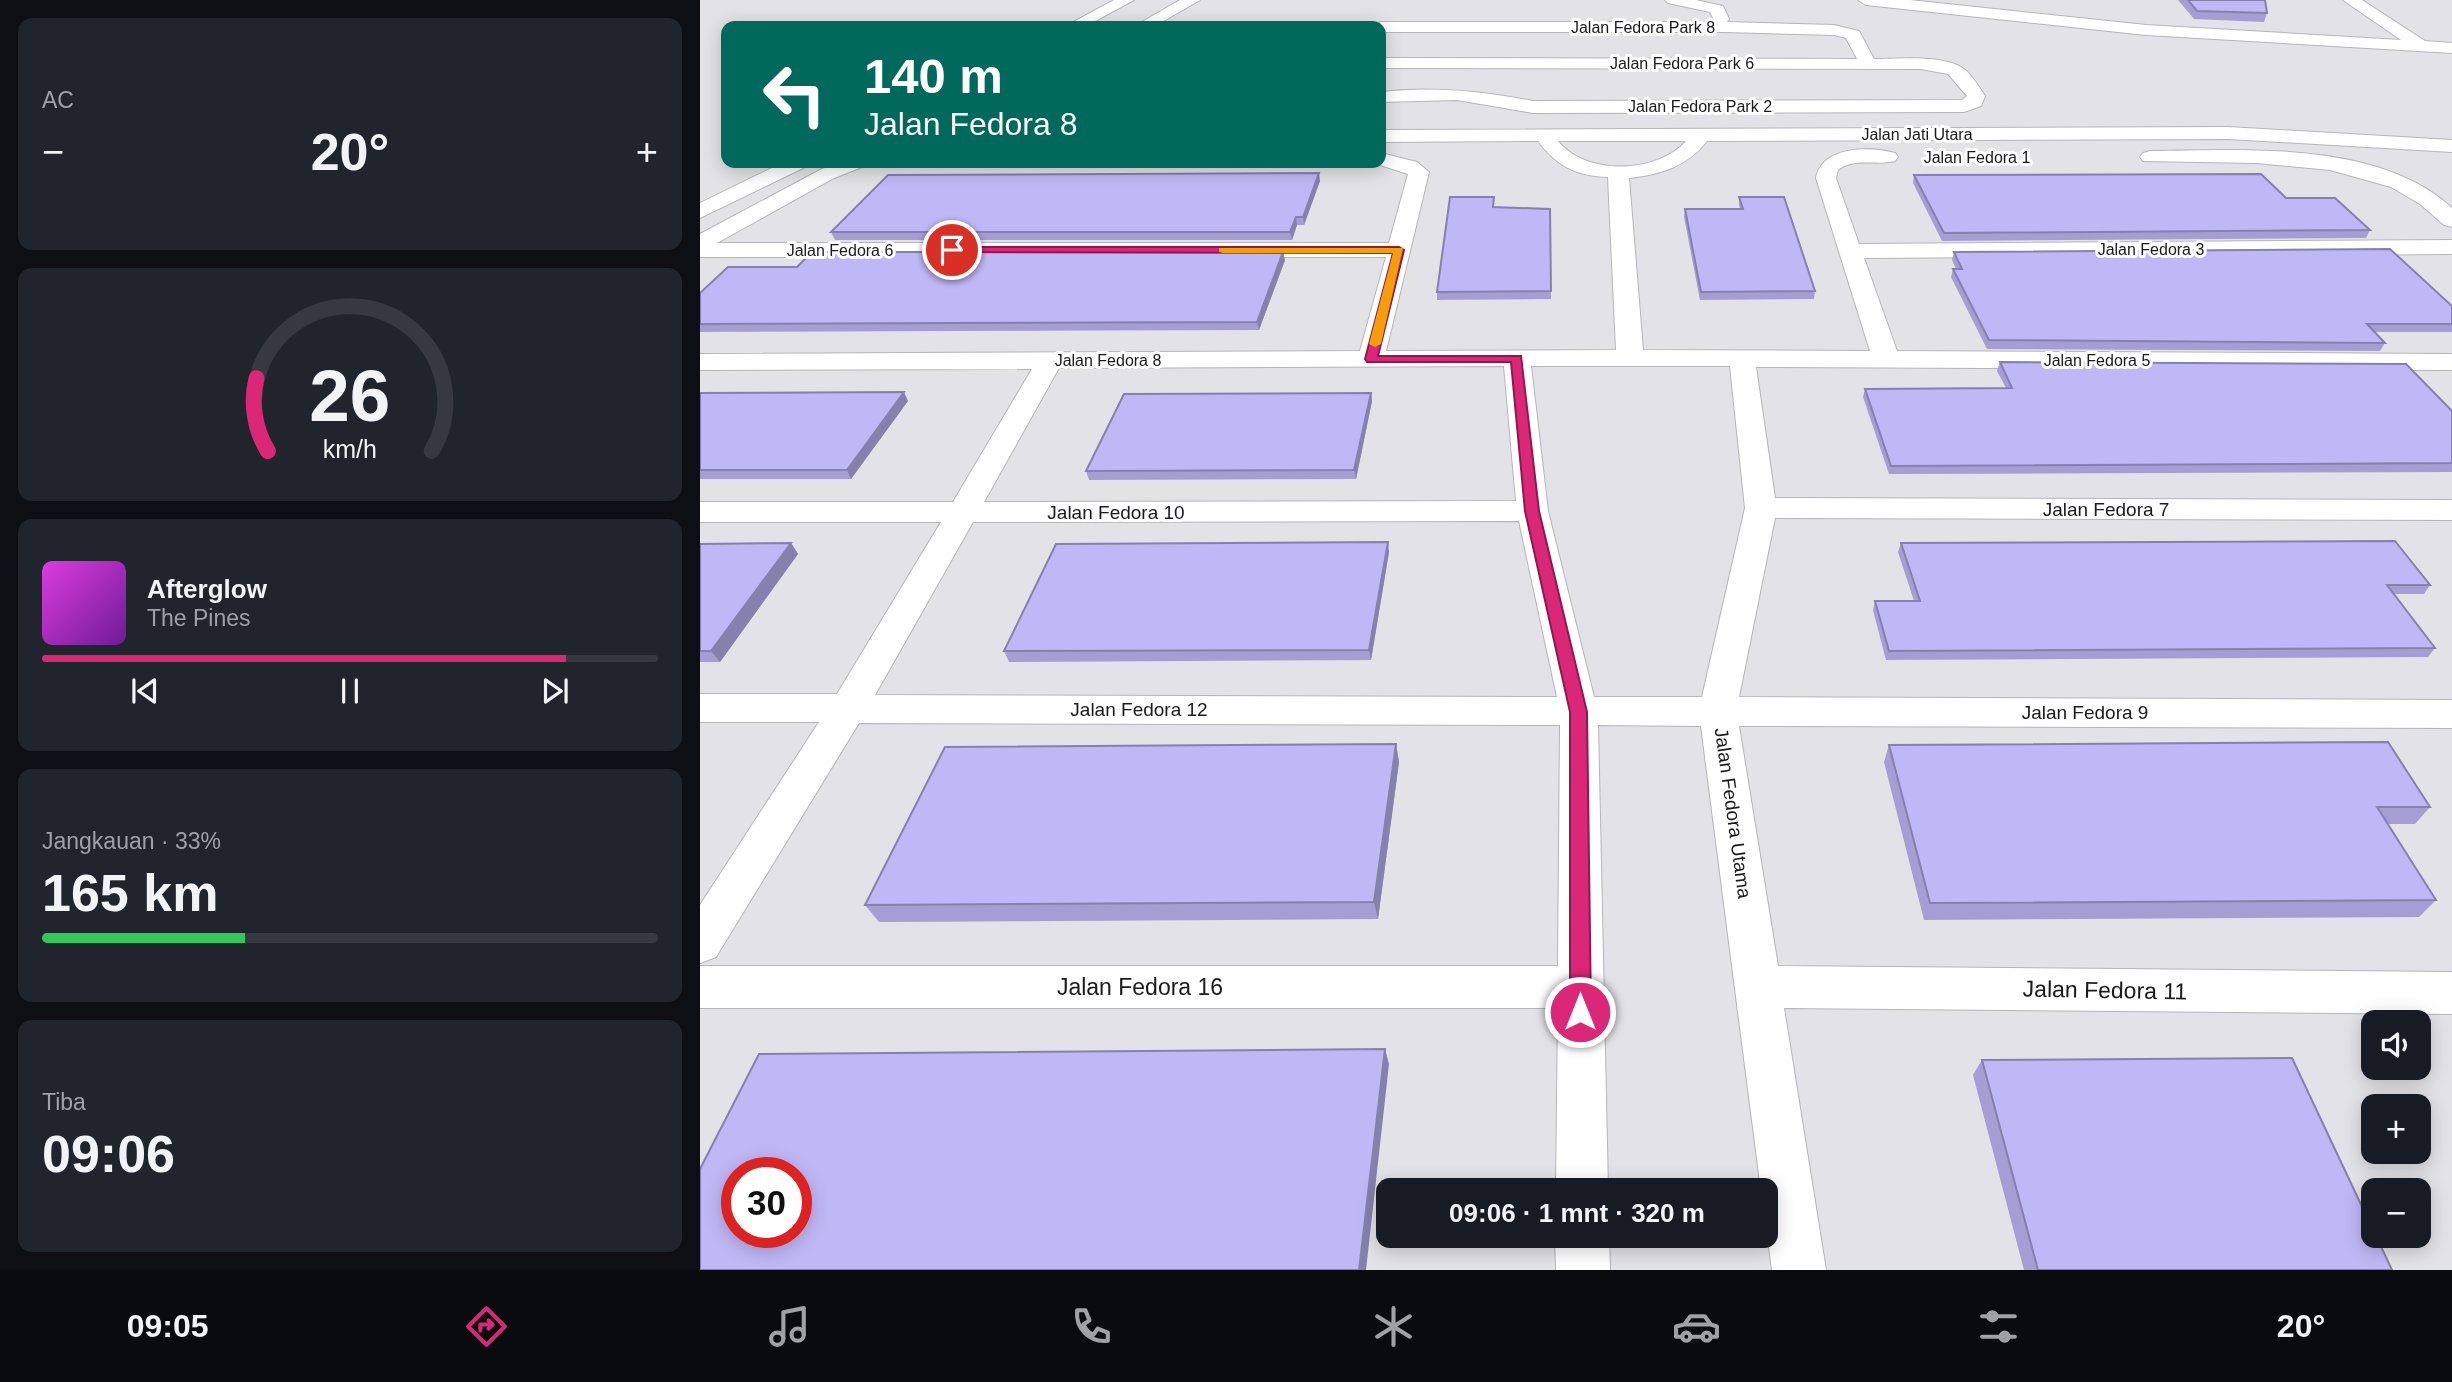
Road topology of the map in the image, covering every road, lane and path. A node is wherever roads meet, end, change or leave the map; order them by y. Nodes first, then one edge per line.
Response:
1 (1126, 0) edge
2 (1192, 0) edge
3 (1673, 0) edge
4 (1866, 0) edge
5 (2351, 0) edge
6 (2106, 9) dead end
7 (1084, 21) edge
8 (1152, 21) edge
9 (1386, 26) edge
10 (1452, 27) junction
11 (1724, 27) junction
12 (2112, 27) junction
13 (2421, 46) junction
14 (2452, 48) edge
15 (1868, 62) junction
16 (1386, 63) edge
17 (1444, 63) junction
18 (2452, 66) edge
19 (1438, 92) junction
20 (1386, 97) edge
21 (1964, 106) joint
22 (1543, 135) junction
23 (1702, 135) junction
24 (1386, 136) edge
25 (1429, 136) junction
26 (2452, 146) edge
27 (1914, 157) dead end
28 (2131, 157) dead end
29 (1386, 160) edge
30 (788, 168) edge
31 (842, 168) edge
32 (1618, 171) junction
33 (700, 211) edge
34 (2452, 220) edge
35 (700, 243) edge
36 (2452, 247) edge
37 (700, 250) edge
38 (1399, 250) junction
39 (1850, 251) junction
40 (1630, 358) junction
41 (1742, 358) junction
42 (1371, 359) junction
43 (1517, 359) junction
44 (1886, 359) junction
45 (1050, 361) junction
46 (700, 362) edge
47 (2452, 362) edge
48 (1761, 508) junction
49 (2452, 510) edge
50 (1532, 511) junction
51 (700, 512) edge
52 (962, 513) junction
53 (849, 707) junction
54 (700, 708) edge
55 (1718, 711) junction
56 (1579, 712) junction
57 (2452, 714) edge
58 (700, 943) edge
59 (700, 987) edge
60 (1580, 987) junction
61 (1758, 987) junction
62 (2452, 993) edge
63 (1582, 1178) edge
64 (1582, 1248) edge
65 (1583, 1270) edge
66 (1799, 1270) edge

1 - 7 street
2 - 8 street
3 - 11 street
4 - 12 street
5 - 13 street
6 - 12 street
9 - 10 street, Jalan Fedora Park 8
10 - 11 street, Jalan Fedora Park 8
10 - 17 street
11 - 15 street, Jalan Fedora Park 8
12 - 13 street
13 - 14 street
13 - 18 street
15 - 17 street, Jalan Fedora Park 6
15 - 21 street, Jalan Fedora Park 6
16 - 17 street, Jalan Fedora Park 6
17 - 19 street
19 - 20 street, Jalan Fedora Park 2
19 - 21 street, Jalan Fedora Park 2
19 - 25 street
22 - 23 street, Jalan Jati Utara
22 - 25 street, Jalan Jati Utara
22 - 32 street
23 - 26 street, Jalan Jati Utara
23 - 32 street
24 - 25 street, Jalan Jati Utara
27 - 39 street, Jalan Fedora 1
28 - 34 street
29 - 38 street
30 - 33 street
31 - 35 street
32 - 40 street
36 - 39 street, Jalan Fedora 3
37 - 38 street, Jalan Fedora 6
38 - 42 street
39 - 44 street, Jalan Fedora 1
40 - 41 street, Jalan Fedora 5
40 - 43 street, Jalan Fedora 8
41 - 44 street, Jalan Fedora 5
41 - 48 street, Jalan Fedora Utama
42 - 43 street, Jalan Fedora 8
42 - 45 street, Jalan Fedora 8
43 - 50 street
44 - 47 street, Jalan Fedora 5
45 - 46 street, Jalan Fedora 8
45 - 52 street
48 - 49 street, Jalan Fedora 7
48 - 55 street, Jalan Fedora Utama
50 - 52 street, Jalan Fedora 10
50 - 56 street
51 - 52 street, Jalan Fedora 10
52 - 53 street
53 - 54 street, Jalan Fedora 12
53 - 56 street, Jalan Fedora 12
53 - 58 street
55 - 56 street, Jalan Fedora 12
55 - 57 street, Jalan Fedora 9
55 - 61 street, Jalan Fedora Utama
56 - 60 street
59 - 60 street, Jalan Fedora 16
60 - 63 street
61 - 62 street, Jalan Fedora 11
61 - 66 street, Jalan Fedora Utama
64 - 65 street

